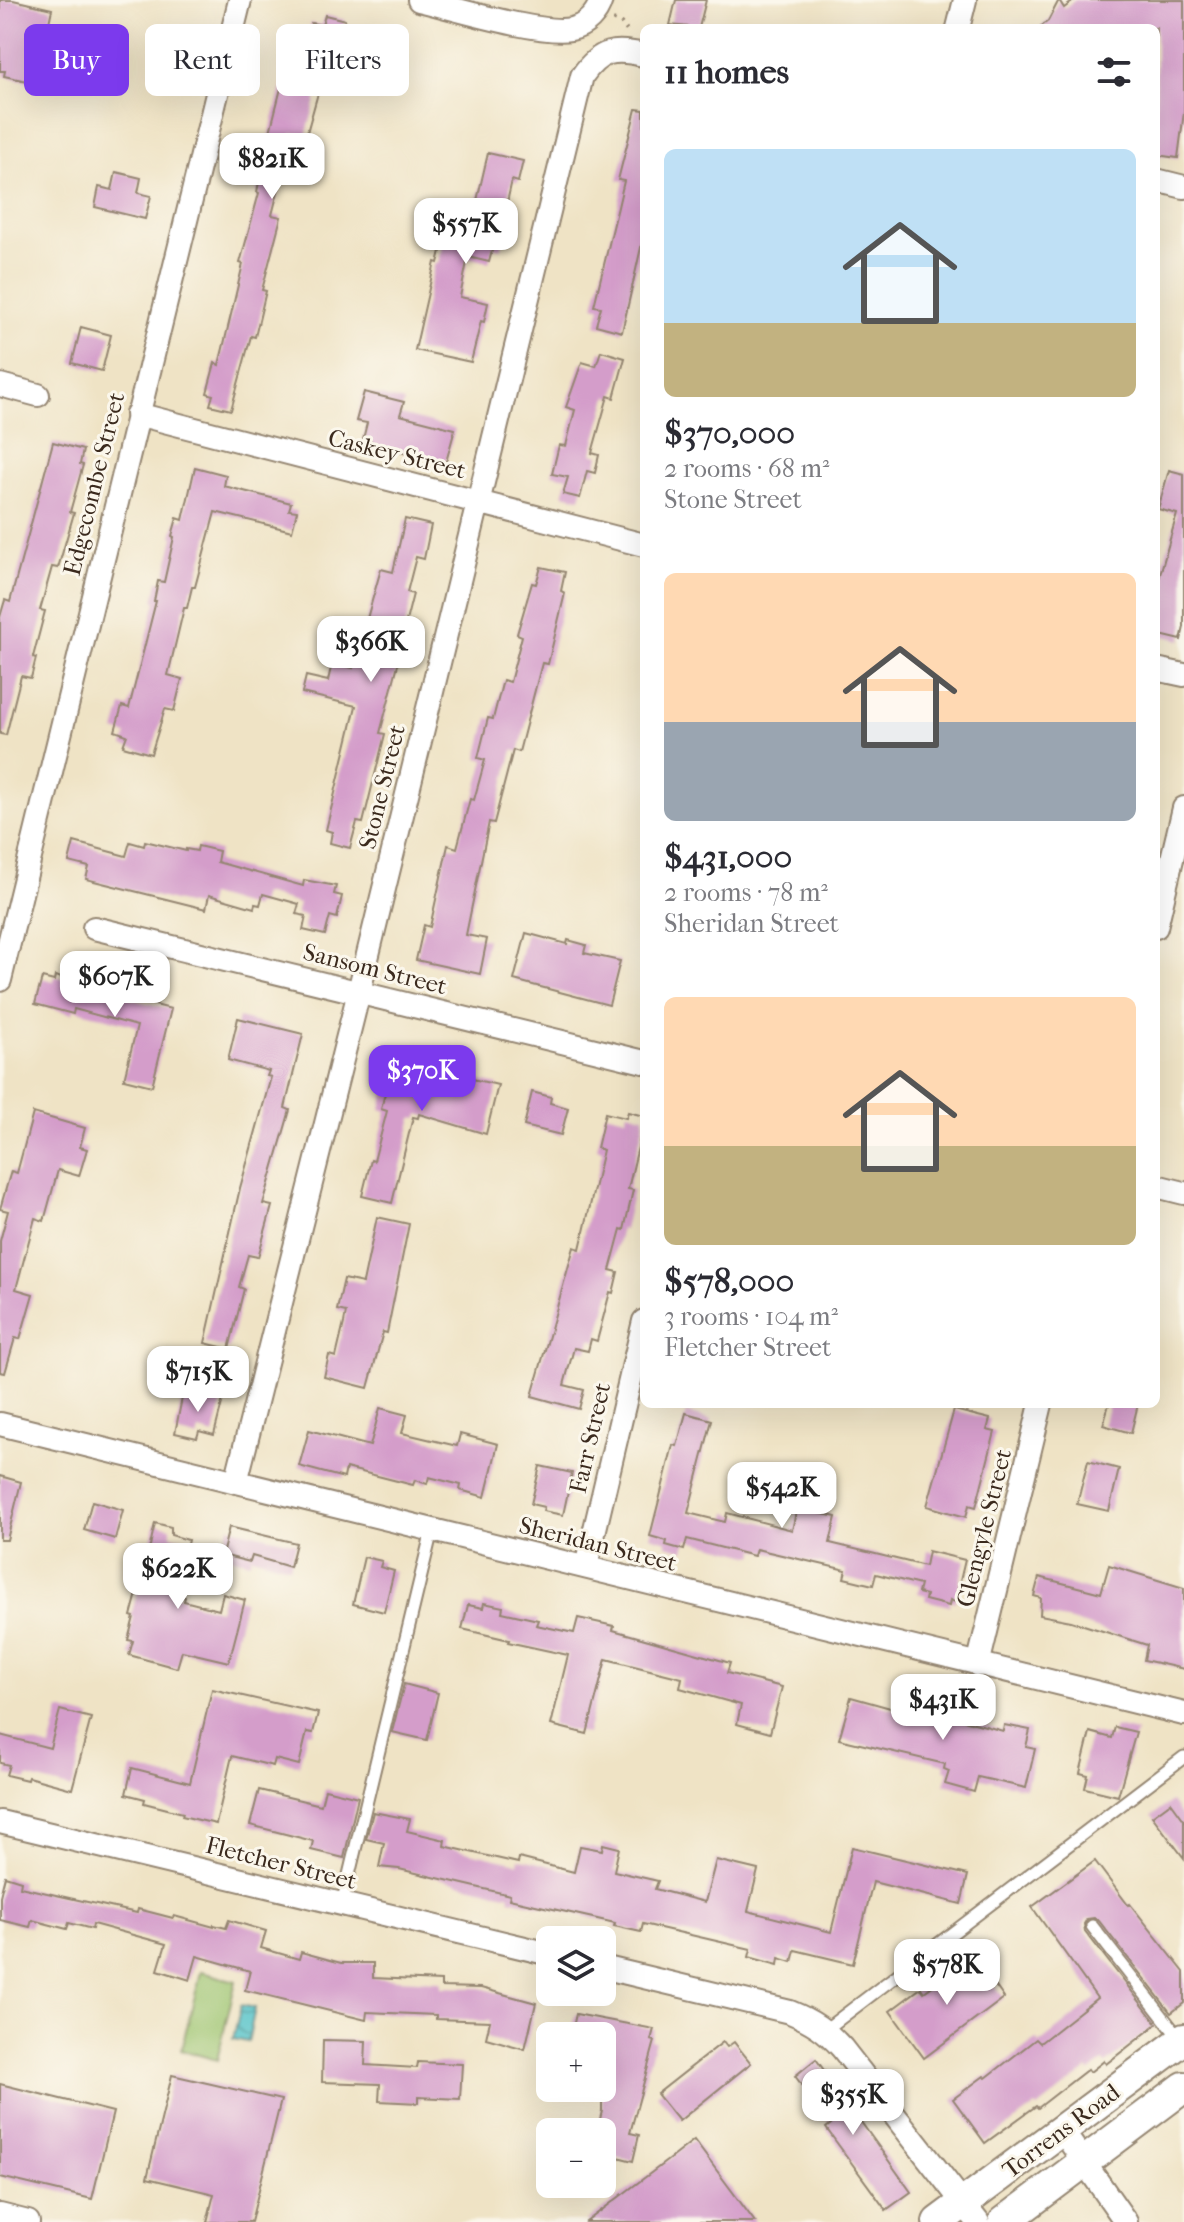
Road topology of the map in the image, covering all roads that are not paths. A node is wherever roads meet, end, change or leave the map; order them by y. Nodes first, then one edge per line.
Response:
1 (240, 0) edge
2 (419, 0) edge
3 (965, 0) edge
4 (606, 10) edge
5 (959, 24) edge
6 (640, 54) edge
7 (1160, 181) edge
8 (1184, 187) edge
9 (0, 385) edge
10 (38, 395) dead end
11 (137, 414) junction
12 (479, 502) junction
13 (640, 544) edge
14 (1160, 670) edge
15 (1184, 675) edge
16 (1184, 808) edge
17 (9, 910) edge
18 (1160, 910) edge
19 (94, 928) dead end
20 (0, 980) edge
21 (359, 991) junction
22 (640, 1061) edge
23 (1160, 1187) edge
24 (1184, 1193) edge
25 (640, 1338) edge
26 (1040, 1408) edge
27 (0, 1424) edge
28 (236, 1482) junction
29 (432, 1530) junction
30 (586, 1567) junction
31 (978, 1665) junction
32 (1184, 1714) edge
33 (1184, 1757) edge
34 (0, 1822) edge
35 (342, 1904) junction
36 (1092, 1926) dead end
37 (536, 1951) edge
38 (616, 1970) edge
39 (825, 2030) junction
40 (1183, 2040) edge
41 (1184, 2087) edge
42 (1061, 2129) junction
43 (1084, 2161) junction
44 (971, 2212) edge
45 (0, 2215) edge
46 (28, 2222) edge
47 (938, 2222) edge
48 (1004, 2222) edge
49 (1126, 2222) edge

1 - 11 street, Edgecombe Street
2 - 4 street
3 - 5 street
6 - 12 street, Stone Street
7 - 8 street
9 - 10 street
11 - 12 street, Caskey Street
11 - 17 street, Edgecombe Street
12 - 13 street, Caskey Street
12 - 21 street, Stone Street
14 - 15 street
16 - 18 street
17 - 20 street, Edgecombe Street
19 - 21 street, Sansom Street
21 - 22 street, Sansom Street
21 - 28 street, Stone Street
23 - 24 street
25 - 30 street, Farr Street
26 - 31 street, Glengyle Street
27 - 28 street, Sheridan Street
28 - 29 street, Sheridan Street
29 - 30 street, Sheridan Street
29 - 35 lane
30 - 31 street, Sheridan Street
31 - 32 street, Sheridan Street
33 - 39 lane
34 - 35 street, Fletcher Street
35 - 37 street, Fletcher Street
36 - 40 lane
38 - 39 street
39 - 44 street
40 - 42 main road, Torrens Road
41 - 43 main road, Torrens Road
42 - 43 street
42 - 44 main road, Torrens Road
43 - 48 main road, Torrens Road
43 - 49 street
44 - 47 main road, Torrens Road
45 - 46 street

